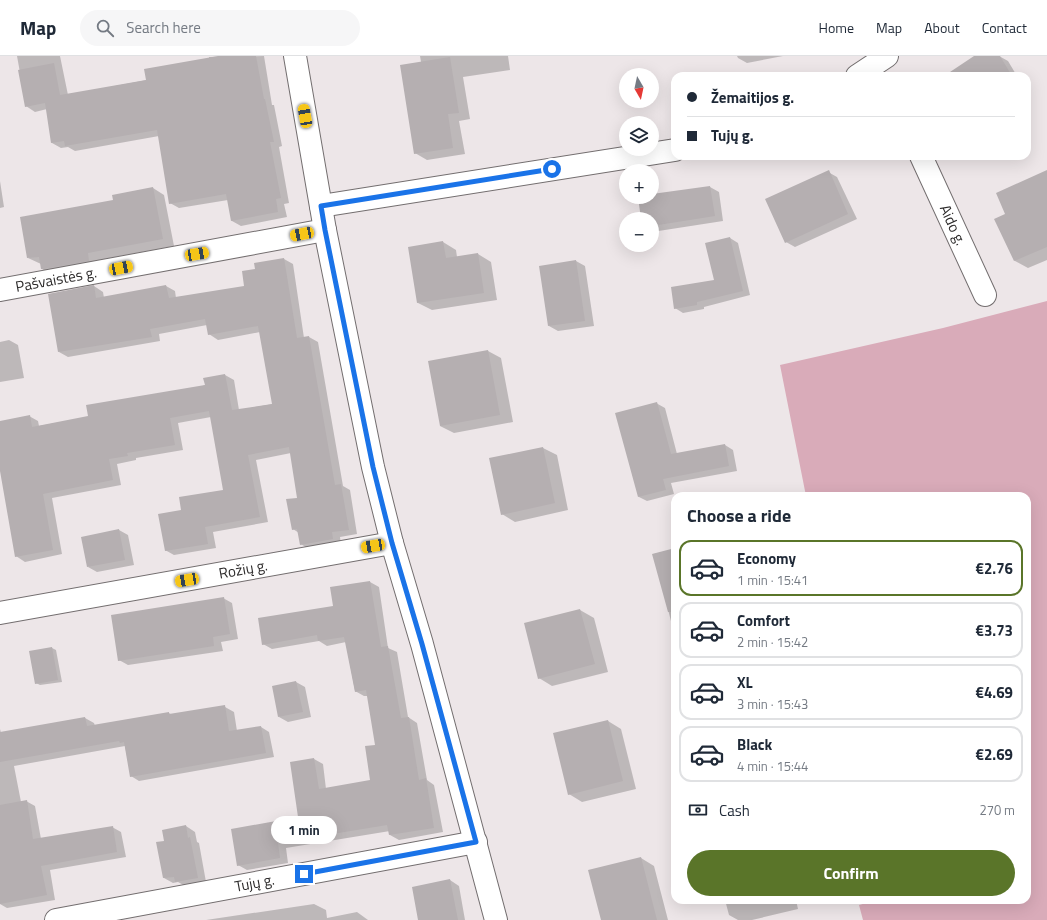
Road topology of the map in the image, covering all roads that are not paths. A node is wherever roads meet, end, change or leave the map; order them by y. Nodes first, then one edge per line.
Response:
1 (295, 56) edge
2 (883, 65) edge
3 (866, 72) edge
4 (671, 151) edge
5 (923, 160) edge
6 (321, 206) junction
7 (325, 230) junction
8 (0, 290) edge
9 (985, 295) dead end
10 (392, 543) junction
11 (0, 613) edge
12 (476, 842) junction
13 (56, 920) edge
14 (496, 920) edge

1 - 6 street
2 - 3 street
4 - 6 street
5 - 9 street, Aido g.
6 - 7 street
7 - 8 street, Pašvaistės g.
7 - 10 street
10 - 11 street, Rožių g.
10 - 12 street
12 - 13 street, Tujų g.
12 - 14 street

